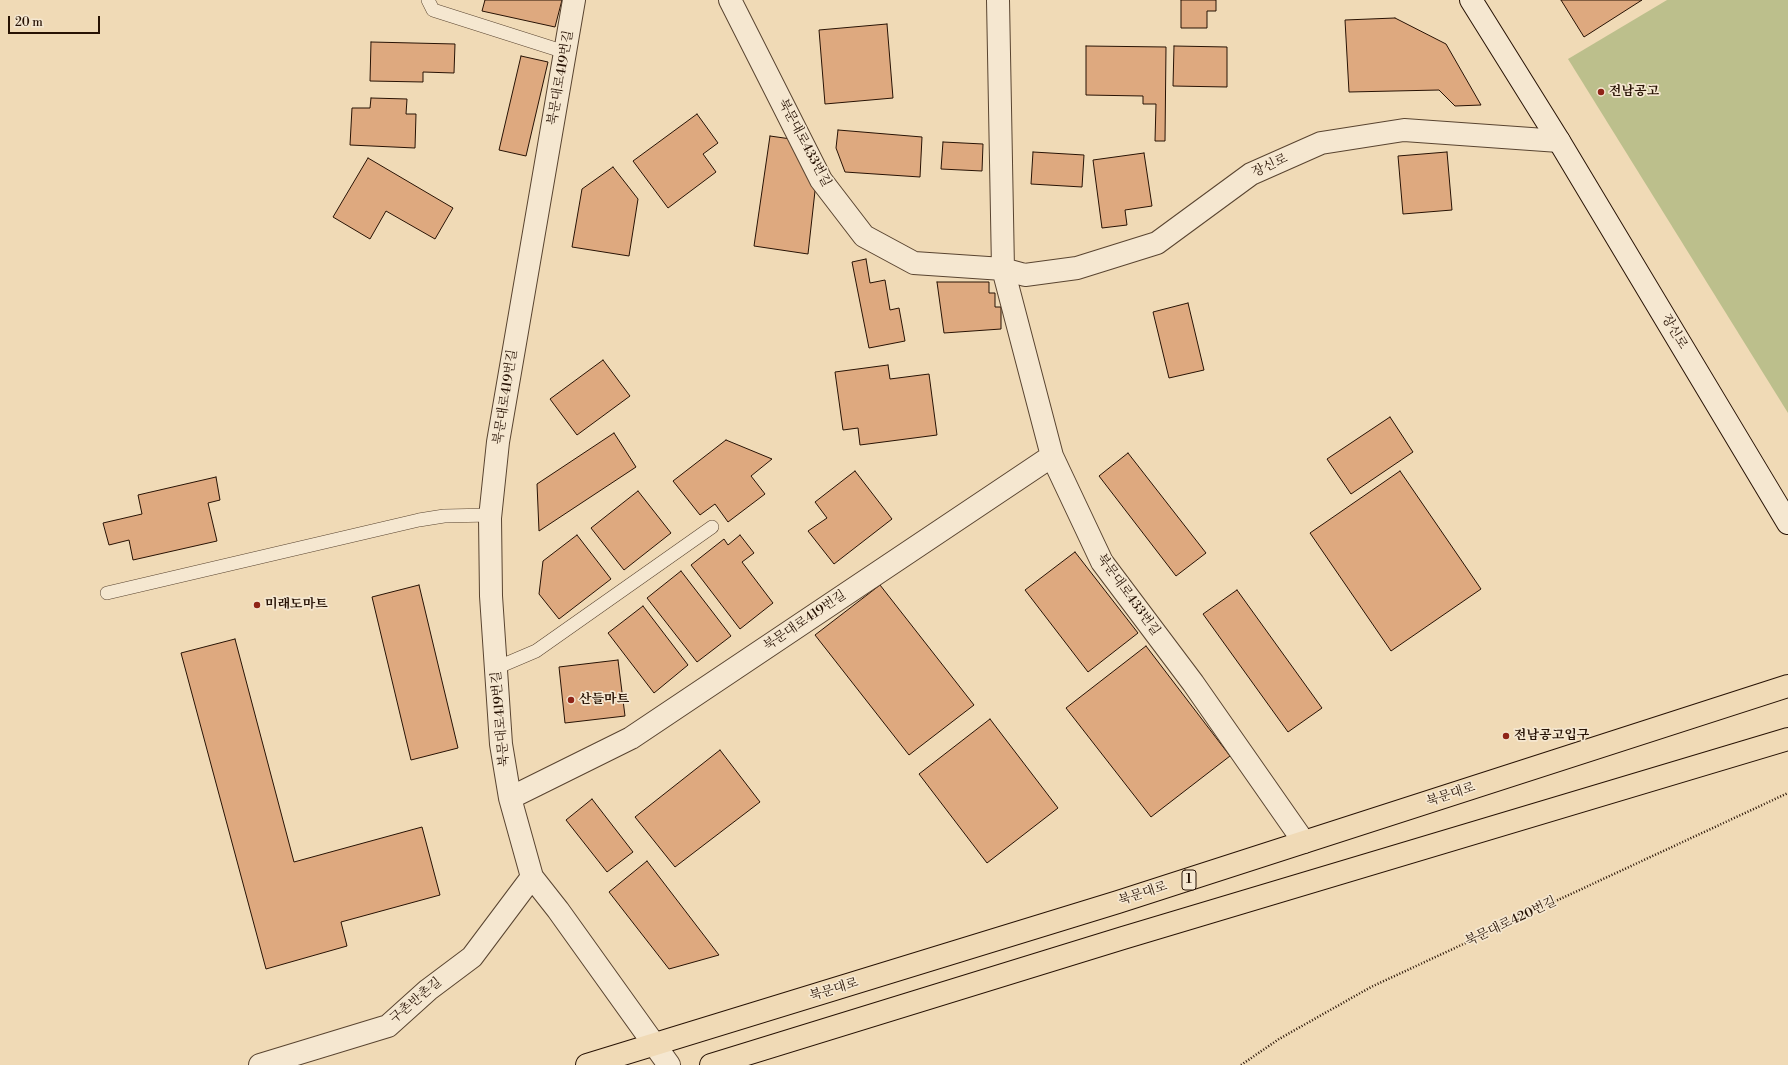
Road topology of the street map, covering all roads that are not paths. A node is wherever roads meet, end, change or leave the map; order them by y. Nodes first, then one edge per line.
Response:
1 (428, 0) edge
2 (574, 0) edge
3 (730, 0) edge
4 (998, 0) edge
5 (1475, 3) edge
6 (565, 52) junction
7 (1559, 141) junction
8 (1003, 269) junction
9 (1052, 456) junction
10 (491, 515) junction
11 (1788, 523) edge
12 (712, 527) dead end
13 (107, 593) dead end
14 (496, 668) junction
15 (1788, 686) edge
16 (1788, 739) edge
17 (510, 798) junction
18 (1304, 842) junction
19 (532, 877) junction
20 (654, 1046) junction
21 (260, 1065) edge
22 (587, 1065) edge
23 (669, 1065) edge
24 (711, 1065) edge

1 - 6 lane
2 - 6 street, 북문대로419번길
3 - 8 street, 북문대로433번길
4 - 8 street, 북문대로433번길
5 - 7 street, 장신로
6 - 10 street, 북문대로419번길
7 - 8 street, 장신로
7 - 11 street, 장신로
8 - 9 street, 북문대로433번길
9 - 17 street, 북문대로419번길
9 - 18 street, 북문대로433번길
10 - 13 lane
10 - 14 street, 북문대로419번길
12 - 14 lane
14 - 17 street, 북문대로419번길
15 - 18 main road, 북문대로 / 1
16 - 24 main road
17 - 19 street, 북문대로419번길
18 - 20 main road, 북문대로 / 1
19 - 20 street, 북문대로419번길
19 - 21 street, 구촌반촌길
20 - 22 main road, 북문대로 / 1
20 - 23 street

